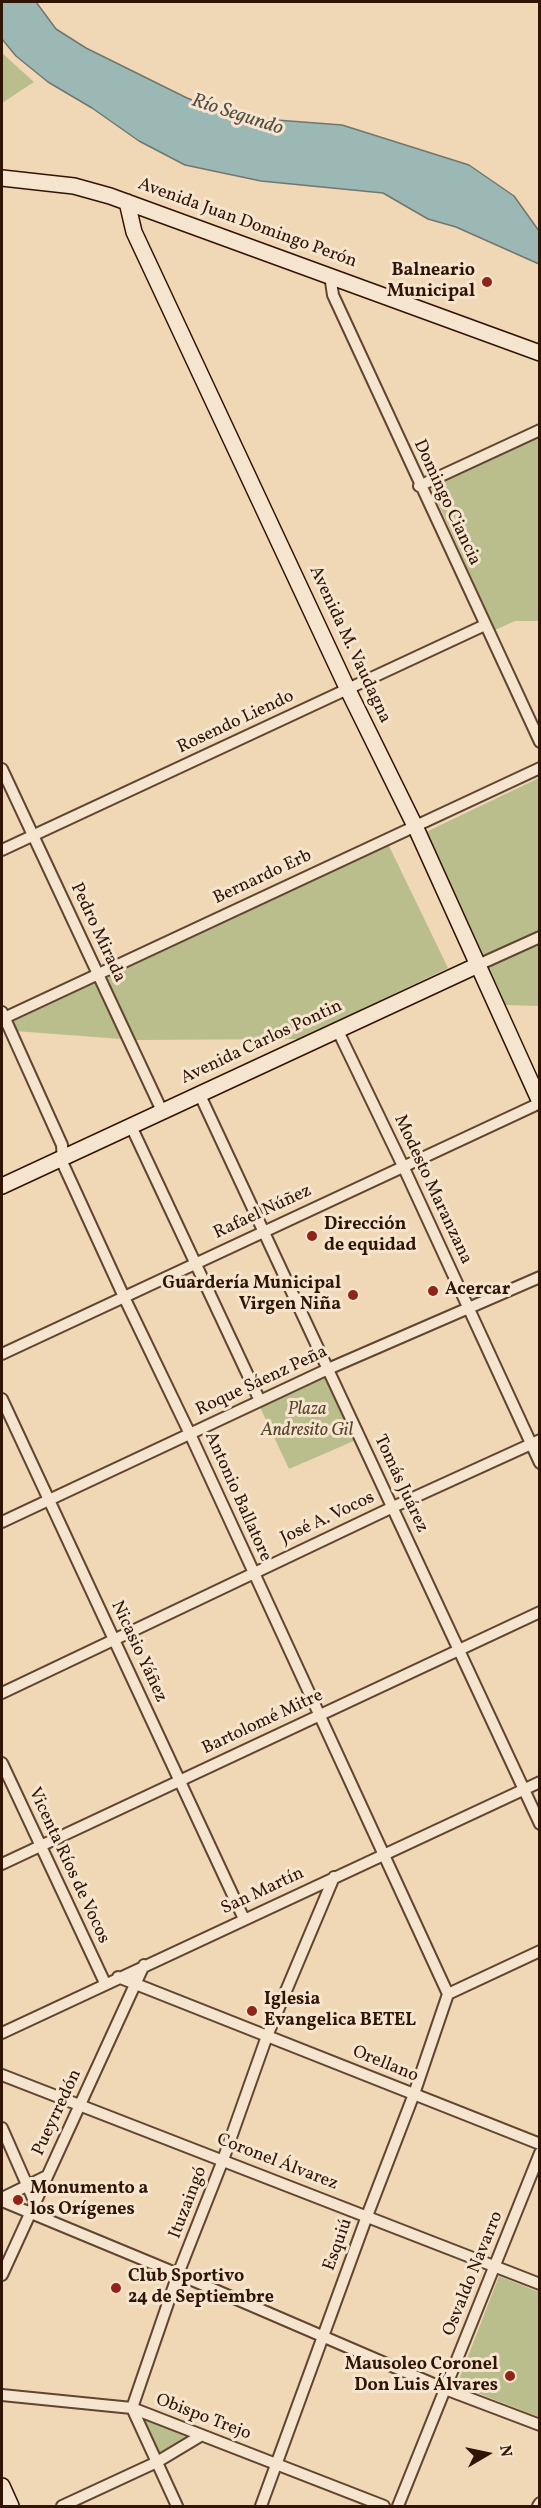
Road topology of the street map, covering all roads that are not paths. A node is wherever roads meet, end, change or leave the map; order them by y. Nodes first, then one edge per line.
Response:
1 (2, 178) edge
2 (39, 182) junction
3 (2, 188) edge
4 (127, 202) junction
5 (330, 275) junction
6 (540, 353) edge
7 (540, 430) edge
8 (419, 486) junction
9 (485, 625) junction
10 (348, 690) junction
11 (540, 742) edge
12 (540, 768) edge
13 (2, 769) edge
14 (415, 826) junction
15 (33, 836) junction
16 (2, 850) edge
17 (540, 937) edge
18 (478, 965) junction
19 (98, 974) junction
20 (2, 1016) edge
21 (337, 1029) junction
22 (199, 1093) junction
23 (540, 1102) edge
24 (162, 1110) junction
25 (131, 1126) junction
26 (63, 1158) junction
27 (403, 1167) junction
28 (2, 1186) edge
29 (262, 1232) junction
30 (195, 1263) junction
31 (540, 1276) edge
32 (124, 1297) junction
33 (468, 1308) junction
34 (2, 1354) edge
35 (328, 1369) junction
36 (2, 1399) edge
37 (260, 1401) junction
38 (190, 1434) junction
39 (535, 1442) edge
40 (540, 1463) edge
41 (49, 1500) junction
42 (393, 1507) junction
43 (2, 1522) edge
44 (253, 1573) junction
45 (540, 1612) edge
46 (114, 1640) junction
47 (458, 1650) junction
48 (2, 1693) edge
49 (320, 1715) junction
50 (2, 1762) edge
51 (180, 1780) junction
52 (540, 1782) edge
53 (523, 1790) junction
54 (540, 1824) edge
55 (41, 1846) junction
56 (385, 1854) junction
57 (2, 1864) edge
58 (334, 1877) junction
59 (244, 1919) junction
60 (540, 1951) edge
61 (144, 1965) junction
62 (118, 1977) junction
63 (105, 1983) junction
64 (136, 1983) junction
65 (448, 1994) junction
66 (2, 2033) edge
67 (267, 2036) junction
68 (2, 2075) edge
69 (414, 2094) junction
70 (80, 2104) junction
71 (2, 2128) edge
72 (540, 2144) edge
73 (540, 2154) edge
74 (223, 2160) junction
75 (47, 2176) junction
76 (27, 2186) junction
77 (2, 2199) edge
78 (33, 2208) junction
79 (367, 2216) junction
80 (495, 2266) junction
81 (178, 2274) junction
82 (2, 2275) edge
83 (540, 2284) edge
84 (324, 2337) junction
85 (445, 2389) junction
86 (2, 2395) edge
87 (132, 2408) junction
88 (540, 2425) edge
89 (202, 2435) junction
90 (157, 2462) junction
91 (277, 2464) junction
92 (2, 2486) edge
93 (11, 2506) edge
94 (62, 2506) edge
95 (177, 2506) edge
96 (261, 2506) edge
97 (384, 2506) edge
98 (398, 2506) edge

1 - 2 main road, Avenida Juan Domingo Perón
2 - 3 main road
2 - 4 main road, Avenida Juan Domingo Perón
4 - 5 main road, Avenida Juan Domingo Perón
4 - 10 main road, Avenida M. Vaudagna
5 - 6 main road, Avenida Juan Domingo Perón
5 - 8 street, Domingo Ciancia
7 - 8 street
8 - 9 street, Domingo Ciancia
9 - 10 street, Rosendo Liendo
9 - 11 street, Domingo Ciancia
10 - 14 main road, Avenida M. Vaudagna
10 - 15 street, Rosendo Liendo
12 - 14 street, Bernardo Erb
13 - 15 street, Pedro Mirada
14 - 18 main road, Avenida M. Vaudagna
14 - 19 street, Bernardo Erb
15 - 16 street, Rosendo Liendo
15 - 19 street, Pedro Mirada
17 - 18 street, Avenida Carlos Pontin
18 - 21 main road, Avenida Carlos Pontin
18 - 23 main road, Avenida M. Vaudagna
19 - 20 street, Bernardo Erb
19 - 24 street, Pedro Mirada
20 - 26 street, Antonio Ballatore
21 - 22 main road, Avenida Carlos Pontin
21 - 27 street, Modesto Maranzana
22 - 24 main road, Avenida Carlos Pontin
22 - 29 street, Tomás Juárez
23 - 27 street, Rafael Núñez
24 - 25 main road, Avenida Carlos Pontin
25 - 26 main road, Avenida Carlos Pontin
25 - 30 street
26 - 28 main road, Avenida Carlos Pontin
26 - 32 street, Antonio Ballatore
27 - 29 street, Rafael Núñez
27 - 33 street, Modesto Maranzana
29 - 30 street, Rafael Núñez
29 - 35 street, Tomás Juárez
30 - 32 street, Rafael Núñez
30 - 37 street
31 - 33 street, Roque Sáenz Peña
32 - 34 street, Rafael Núñez
32 - 38 street, Antonio Ballatore
33 - 35 street, Roque Sáenz Peña
33 - 39 street, Modesto Maranzana
35 - 37 street, Roque Sáenz Peña
35 - 42 street, Tomás Juárez
36 - 41 street, Nicasio Yáñez
37 - 38 street, Roque Sáenz Peña
38 - 41 street, Roque Sáenz Peña
38 - 44 street, Antonio Ballatore
39 - 40 street, Modesto Maranzana
39 - 42 street, José A. Vocos
41 - 43 street, Roque Sáenz Peña
41 - 46 street, Nicasio Yáñez
42 - 44 street, José A. Vocos
42 - 47 street, Tomás Juárez
44 - 46 street, José A. Vocos
44 - 49 street, Antonio Ballatore
45 - 47 street, Bartolomé Mitre
46 - 48 street, José A. Vocos
46 - 51 street, Nicasio Yáñez
47 - 49 street, Bartolomé Mitre
47 - 53 street, Tomás Juárez
49 - 51 street, Bartolomé Mitre
49 - 56 street, Antonio Ballatore
50 - 55 street, Vicenta Ríos de Vocos
51 - 55 street, Bartolomé Mitre
51 - 59 street, Nicasio Yáñez
52 - 53 street, San Martín
53 - 54 street, Tomás Juárez
53 - 56 street, San Martín
55 - 57 street, Bartolomé Mitre
55 - 63 street, Vicenta Ríos de Vocos
56 - 58 street, San Martín
56 - 65 street, Antonio Ballatore
58 - 59 street, San Martín
58 - 67 street, Ituzaingó
59 - 61 street, San Martín
60 - 65 street
61 - 62 street, San Martín
61 - 64 street, Pueyrredón
62 - 63 street, San Martín
62 - 64 street, Orellano
63 - 66 street, San Martín
64 - 67 street, Orellano
64 - 70 street, Pueyrredón
65 - 69 street, Esquiú
67 - 69 street, Orellano
67 - 74 street, Ituzaingó
68 - 70 street, Coronel Álvarez
69 - 72 street, Orellano
69 - 79 street, Esquiú
70 - 74 street, Coronel Álvarez
70 - 75 street, Pueyrredón
71 - 76 street
73 - 80 street, Osvaldo Navarro
74 - 79 street, Coronel Álvarez
74 - 81 street, Ituzaingó
75 - 76 street
75 - 78 street, Pueyrredón
76 - 77 street
76 - 78 street
77 - 78 street
78 - 81 street
78 - 82 street, Pueyrredón
79 - 80 street, Coronel Álvarez
79 - 84 street, Esquiú
80 - 83 street, Coronel Álvarez
80 - 85 street, Osvaldo Navarro
81 - 84 street
81 - 87 street, Ituzaingó
84 - 85 street
84 - 91 street, Esquiú
85 - 88 street
85 - 98 street, Osvaldo Navarro
86 - 87 street, Obispo Trejo
87 - 89 street, Obispo Trejo
87 - 90 street
89 - 90 street
89 - 91 street, Obispo Trejo
90 - 94 street
90 - 95 street
91 - 96 street, Esquiú
91 - 97 street, Obispo Trejo
92 - 93 main road

